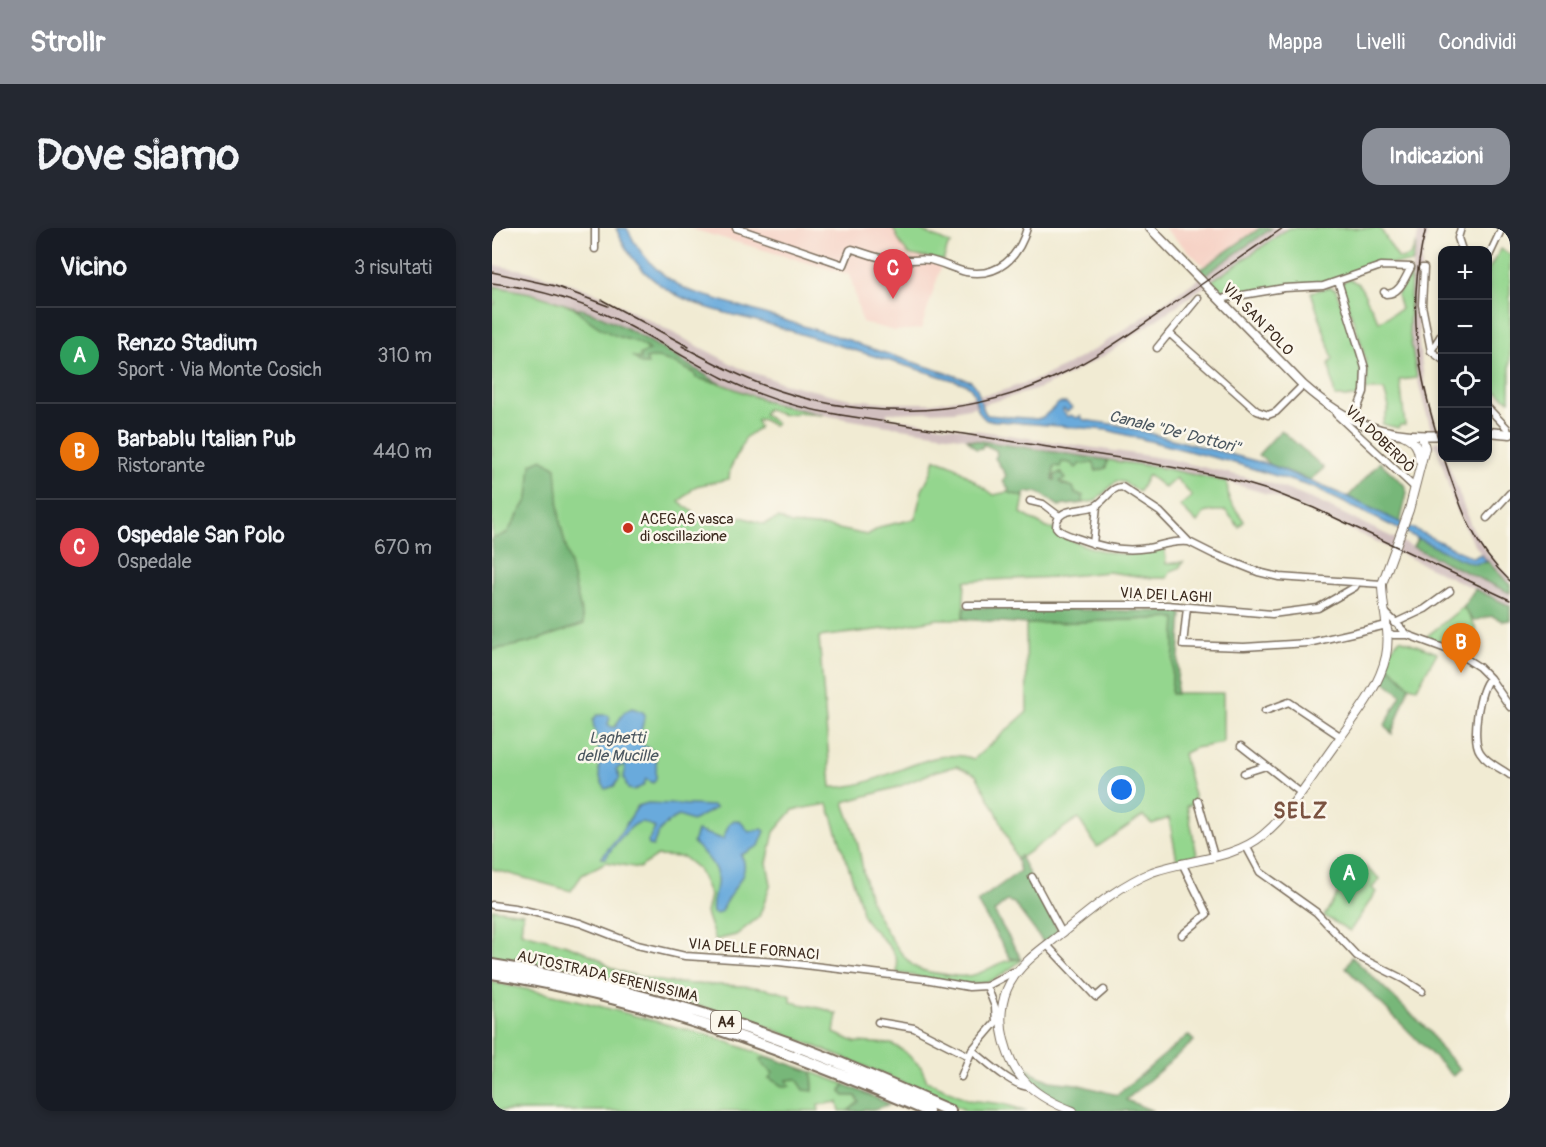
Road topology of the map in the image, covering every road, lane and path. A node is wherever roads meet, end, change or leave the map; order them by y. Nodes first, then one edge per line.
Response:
1 (594, 228) edge
2 (736, 228) edge
3 (1026, 228) edge
4 (1150, 228) edge
5 (1461, 228) edge
6 (1502, 228) edge
7 (1461, 246) edge
8 (595, 249) dead end
9 (1492, 249) edge
10 (1422, 268) dead end
11 (1338, 281) junction
12 (1384, 292) dead end
13 (1198, 298) dead end
14 (1225, 298) dead end
15 (1170, 333) junction
16 (1438, 340) edge
17 (1156, 348) dead end
18 (1431, 351) junction
19 (1438, 356) edge
20 (1303, 384) junction
21 (1329, 407) junction
22 (1492, 412) edge
23 (1353, 420) junction
24 (1492, 432) edge
25 (1509, 434) edge
26 (1403, 435) junction
27 (1438, 435) edge
28 (1422, 436) junction
29 (1438, 437) edge
30 (1421, 448) junction
31 (1414, 487) junction
32 (1510, 493) edge
33 (1030, 501) dead end
34 (1097, 506) junction
35 (1059, 516) junction
36 (1487, 518) dead end
37 (1189, 542) junction
38 (1093, 544) junction
39 (1357, 583) junction
40 (1382, 584) junction
41 (1450, 591) dead end
42 (966, 605) dead end
43 (1187, 607) junction
44 (1390, 626) junction
45 (1403, 633) junction
46 (1388, 648) junction
47 (1490, 678) junction
48 (1510, 707) edge
49 (1265, 711) dead end
50 (1340, 736) junction
51 (1241, 746) dead end
52 (1266, 766) junction
53 (1244, 773) dead end
54 (1510, 775) edge
55 (1301, 792) junction
56 (1198, 801) dead end
57 (1246, 846) junction
58 (1214, 856) junction
59 (1182, 863) junction
60 (1032, 877) dead end
61 (492, 905) edge
62 (1062, 933) junction
63 (1182, 935) dead end
64 (1047, 945) junction
65 (492, 965) edge
66 (1017, 972) junction
67 (492, 974) edge
68 (987, 986) junction
69 (1104, 990) dead end
70 (1422, 991) dead end
71 (878, 1022) dead end
72 (971, 1053) junction
73 (960, 1077) dead end
74 (1030, 1087) junction
75 (928, 1111) edge
76 (950, 1111) edge
77 (1073, 1111) edge

1 - 8 street
2 - 3 street
4 - 20 main road, VIA SAN POLO
5 - 7 street
6 - 9 street
10 - 18 street
11 - 12 street
11 - 14 street
11 - 23 street
13 - 15 street
15 - 17 street
15 - 20 street
16 - 18 street
18 - 19 street
20 - 21 main road, VIA SAN POLO
21 - 23 main road, VIA SAN POLO
21 - 31 street, VIA DOBERDÒ
22 - 25 street
23 - 26 main road, VIA SAN POLO
24 - 25 main road
26 - 28 main road, VIA SAN POLO
26 - 30 street
27 - 28 main road, VIA SAN POLO
28 - 30 street
29 - 30 street
30 - 31 street
31 - 40 street
32 - 36 street
33 - 35 street
34 - 35 street
34 - 37 street
34 - 38 street
35 - 38 street
37 - 38 street
37 - 39 street
39 - 40 street
39 - 43 street, VIA DEI LAGHI
40 - 44 street
41 - 44 street
42 - 43 street, VIA DEI LAGHI
43 - 44 street
44 - 45 street
44 - 45 street
44 - 46 street
45 - 46 street
45 - 47 street
46 - 50 street
47 - 48 street
47 - 54 street
49 - 50 street
50 - 55 street
51 - 52 street
52 - 53 street
52 - 55 street
55 - 57 street
56 - 58 street
57 - 58 street
57 - 70 street
58 - 59 street
59 - 62 street
59 - 63 street
60 - 62 street
61 - 68 street, VIA DELLE FORNACI
62 - 64 street
64 - 66 street
64 - 69 street
65 - 76 highway, AUTOSTRADA SERENISSIMA / A4
66 - 68 street
66 - 74 street
67 - 75 highway, AUTOSTRADA SERENISSIMA / A4
68 - 72 street
71 - 72 street
72 - 73 street
72 - 74 street
74 - 77 street

